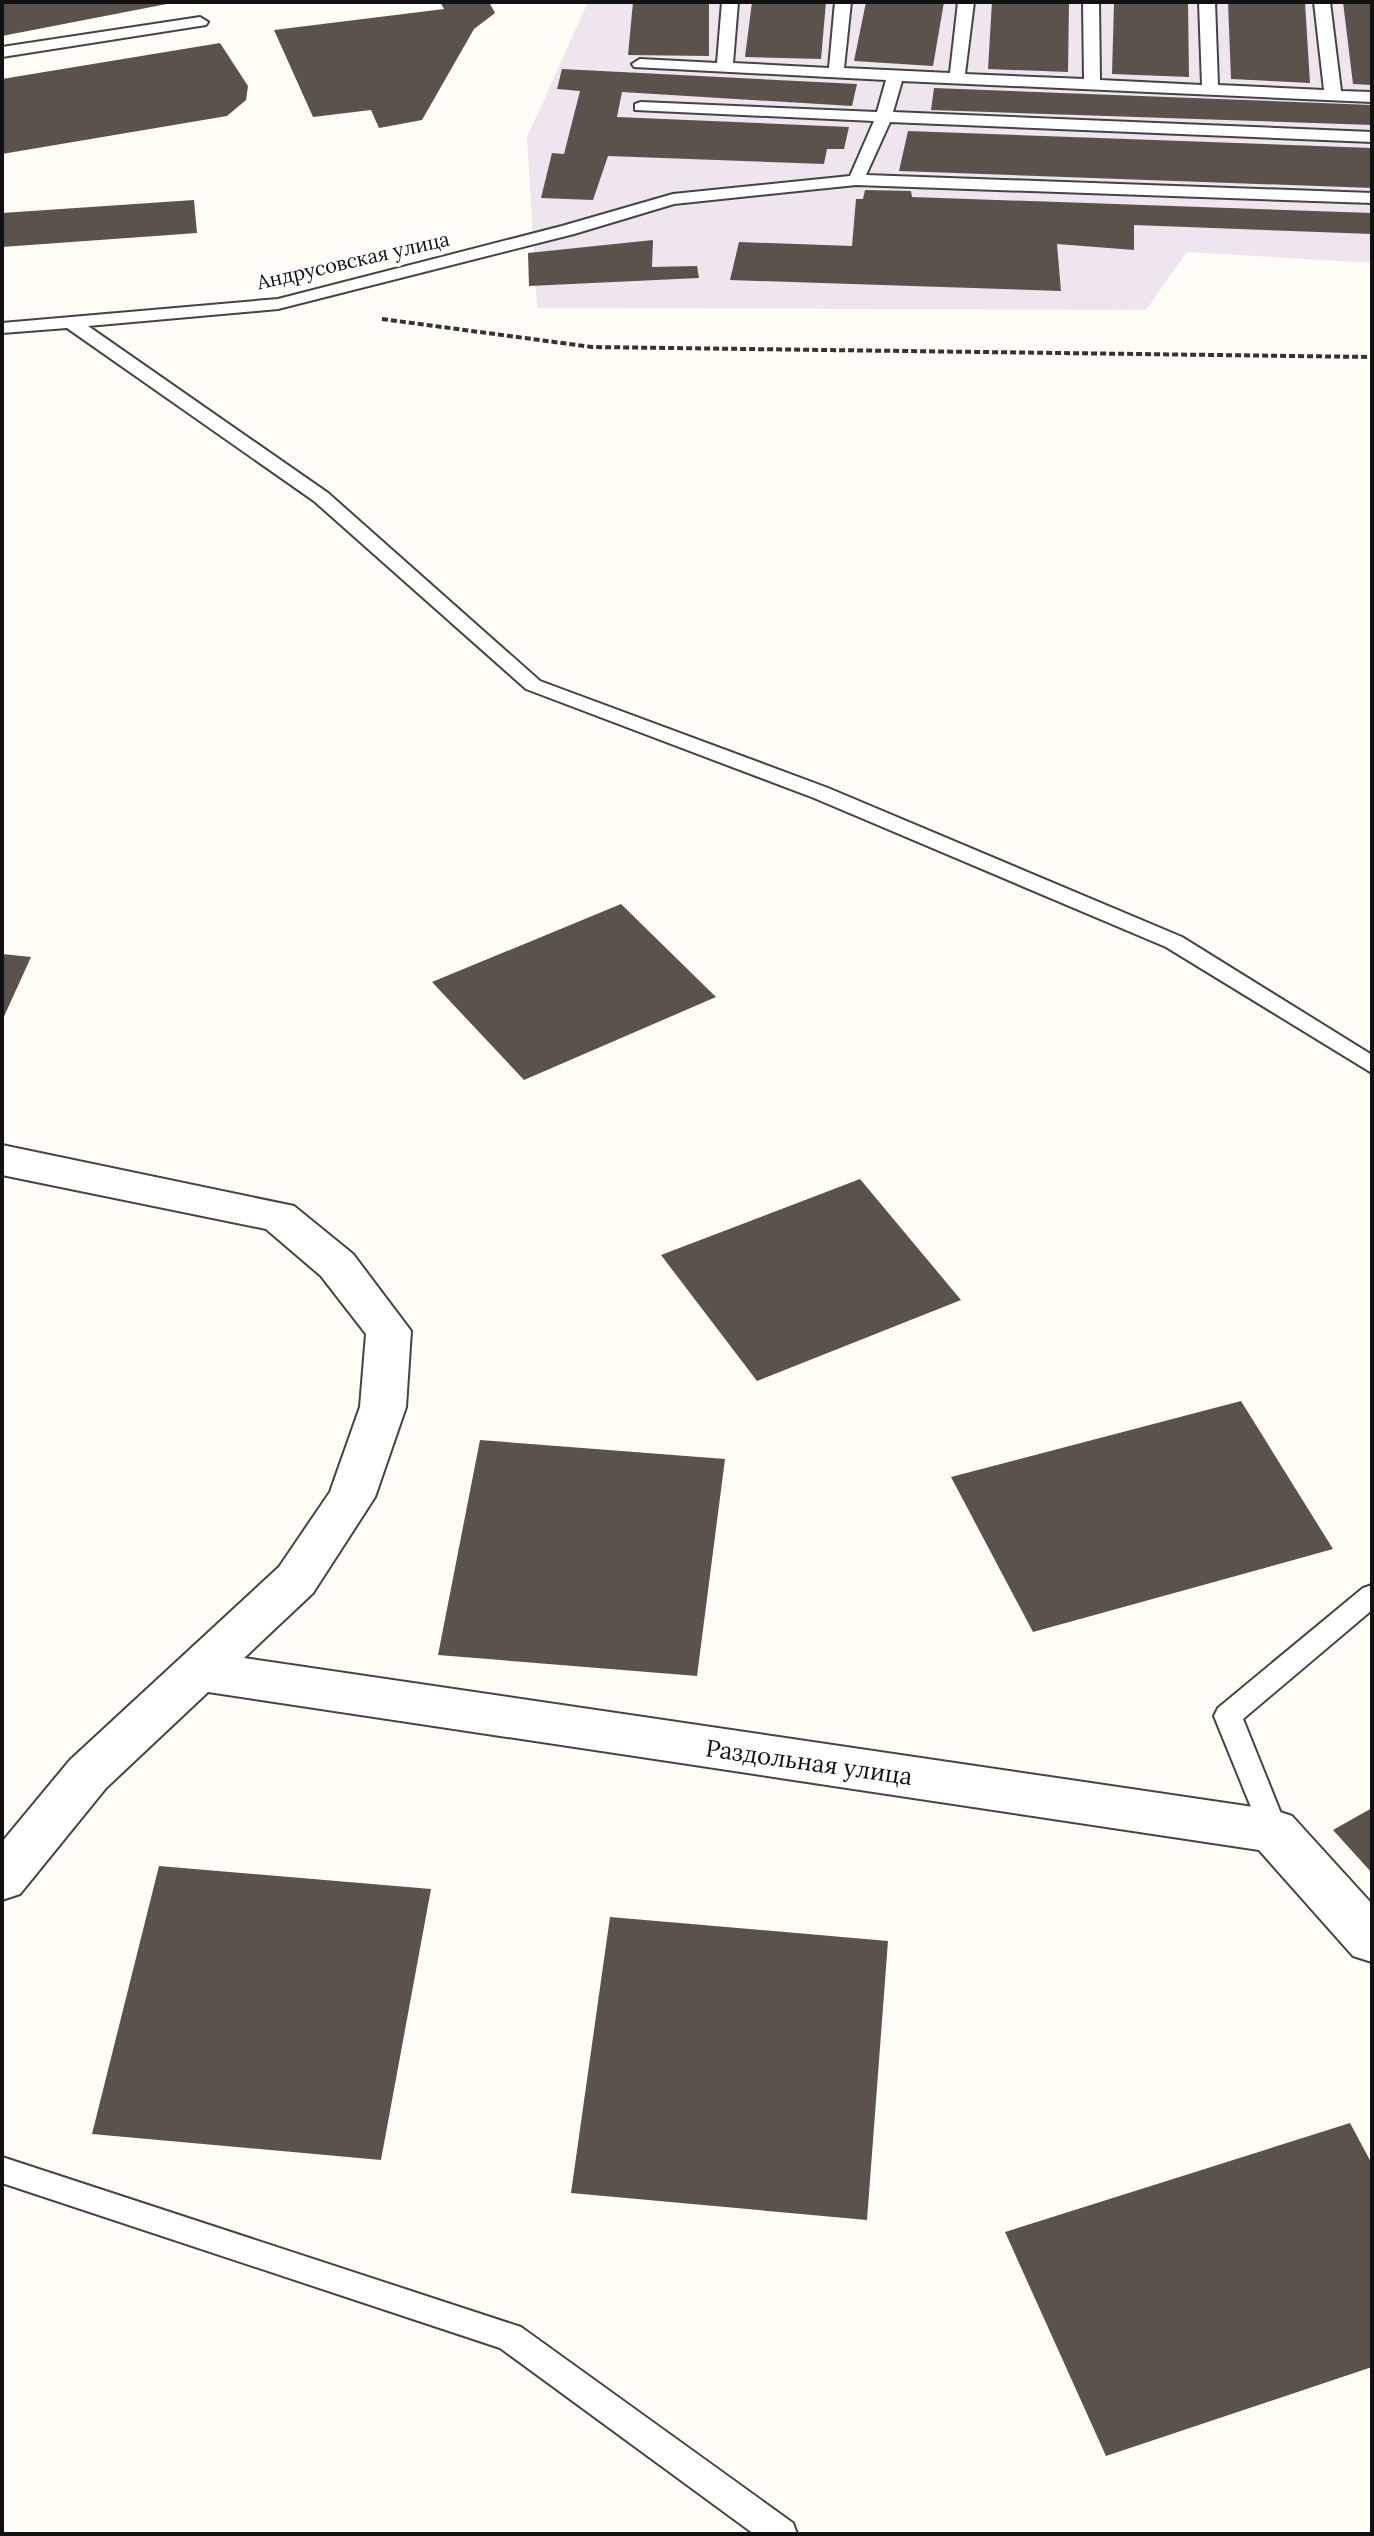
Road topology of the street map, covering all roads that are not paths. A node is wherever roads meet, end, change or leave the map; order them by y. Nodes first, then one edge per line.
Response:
1 (730, 2) edge
2 (843, 2) edge
3 (966, 2) edge
4 (1091, 2) edge
5 (1207, 2) edge
6 (1322, 2) edge
7 (200, 22) dead end
8 (2, 52) edge
9 (640, 64) dead end
10 (725, 68) junction
11 (836, 73) junction
12 (895, 75) junction
13 (957, 78) junction
14 (1092, 84) junction
15 (1210, 90) junction
16 (1333, 95) junction
17 (1372, 97) edge
18 (641, 107) dead end
19 (884, 117) junction
20 (1372, 137) edge
21 (856, 180) junction
22 (1372, 198) edge
23 (72, 323) junction
24 (2, 328) edge
25 (1372, 1065) edge
26 (2, 1160) edge
27 (1372, 1595) edge
28 (198, 1671) junction
29 (1274, 1831) junction
30 (2, 1879) edge
31 (1372, 1940) edge
32 (2, 2170) edge
33 (781, 2534) edge

1 - 10 lane
2 - 11 lane
3 - 13 lane
4 - 14 lane
5 - 15 lane
6 - 16 lane
7 - 8 lane
9 - 10 lane
10 - 11 lane
11 - 12 lane
12 - 13 lane
12 - 19 lane
13 - 14 lane
14 - 15 lane
15 - 16 lane
16 - 17 lane
18 - 19 lane
19 - 20 lane
19 - 21 lane
21 - 22 lane, Андрусовская улица
21 - 23 lane, Андрусовская улица
23 - 24 lane, Андрусовская улица
23 - 25 lane
26 - 28 street
27 - 29 lane
28 - 29 street, Раздольная улица
28 - 30 street
29 - 31 street
32 - 33 lane

